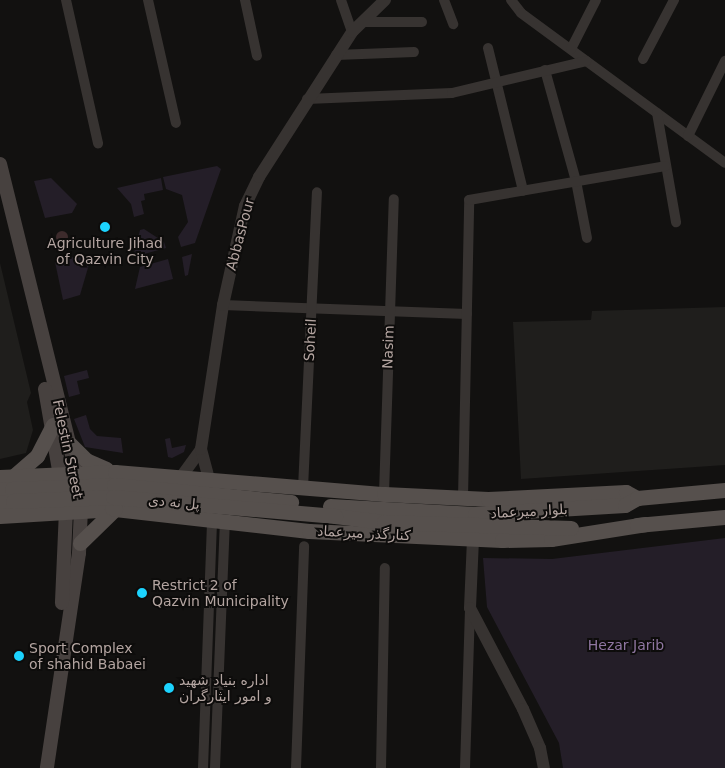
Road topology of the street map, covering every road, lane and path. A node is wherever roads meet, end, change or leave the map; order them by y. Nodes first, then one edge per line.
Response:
1 (66, 0) edge
2 (148, 0) edge
3 (245, 0) edge
4 (341, 0) edge
5 (385, 0) edge
6 (444, 0) edge
7 (596, 0) edge
8 (674, 0) edge
9 (513, 1) edge
10 (362, 22) junction
11 (422, 22) dead end
12 (453, 24) dead end
13 (352, 32) junction
14 (488, 48) dead end
15 (571, 49) junction
16 (414, 52) dead end
17 (336, 55) junction
18 (257, 56) dead end
19 (643, 59) dead end
20 (586, 61) junction
21 (725, 61) edge
22 (545, 70) junction
23 (497, 84) junction
24 (307, 99) junction
25 (657, 113) junction
26 (176, 123) dead end
27 (688, 136) junction
28 (98, 143) dead end
29 (725, 163) edge
30 (0, 164) edge
31 (665, 166) junction
32 (576, 181) junction
33 (522, 191) junction
34 (317, 192) dead end
35 (0, 196) edge
36 (394, 199) dead end
37 (676, 222) dead end
38 (587, 238) dead end
39 (223, 305) junction
40 (312, 308) junction
41 (389, 311) junction
42 (467, 314) junction
43 (53, 425) junction
44 (68, 442) junction
45 (201, 449) junction
46 (115, 472) junction
47 (68, 473) junction
48 (181, 477) junction
49 (209, 479) junction
50 (303, 488) junction
51 (725, 490) edge
52 (9, 493) edge
53 (384, 494) junction
54 (462, 498) junction
55 (637, 498) junction
56 (115, 509) junction
57 (73, 510) junction
58 (332, 511) junction
59 (0, 516) edge
60 (725, 516) edge
61 (218, 522) junction
62 (646, 524) junction
63 (473, 539) junction
64 (80, 543) junction
65 (304, 546) dead end
66 (385, 568) dead end
67 (210, 576) junction
68 (222, 576) junction
69 (470, 608) junction
70 (38, 768) edge
71 (47, 768) edge
72 (203, 768) edge
73 (215, 768) edge
74 (296, 768) edge
75 (381, 768) edge
76 (465, 768) edge
77 (544, 768) edge

1 - 28 street
2 - 26 street
3 - 18 street
4 - 13 street
5 - 10 street, AbbasPour
6 - 12 street
7 - 15 street
8 - 19 street
9 - 15 street
10 - 11 street
10 - 13 street, AbbasPour
13 - 17 street, AbbasPour
14 - 23 street
15 - 20 street
16 - 17 street
17 - 24 street, AbbasPour
20 - 22 street
20 - 25 street
21 - 27 street
22 - 23 street
22 - 32 street
23 - 24 street
23 - 33 street
24 - 39 street, AbbasPour
25 - 27 street
25 - 31 street
27 - 29 street
30 - 44 main road, Felestin Street
31 - 32 street
31 - 37 street
32 - 33 street
32 - 38 street
33 - 42 street
34 - 40 street, Soheil
35 - 43 main road, Felestin Street
36 - 41 street, Nasim
39 - 40 street
39 - 45 street, AbbasPour
40 - 41 street
40 - 50 street, Soheil
41 - 42 street
41 - 53 street, Nasim
42 - 54 street
43 - 47 main road, Felestin Street
43 - 52 main road
44 - 46 main road
44 - 47 main road, Felestin Street
45 - 48 street
45 - 49 street
46 - 47 main road
46 - 48 main road
46 - 56 main road
47 - 52 main road
47 - 57 main road, Felestin Street
48 - 49 main road
49 - 50 main road
50 - 53 main road
51 - 55 main road, بلوار میرعماد
52 - 57 main road, کنارگذر میرعماد
52 - 58 main road, پل نه دی, bridge
52 - 59 main road
53 - 54 main road
54 - 55 main road
55 - 58 main road, بلوار میرعماد
56 - 57 main road, کنارگذر میرعماد
56 - 61 main road, کنارگذر میرعماد
56 - 64 main road
57 - 64 main road, Felestin Street
57 - 70 main road, Felestin Street
58 - 62 main road, بلوار میرعماد
60 - 62 main road, بلوار میرعماد
61 - 63 main road, کنارگذر میرعماد
61 - 67 street
61 - 68 street
62 - 63 main road, کنارگذر میرعماد
63 - 69 street
64 - 71 main road, Felestin Street
65 - 74 street
66 - 75 street
67 - 68 street
67 - 72 street
68 - 73 street
69 - 76 street
69 - 77 street

